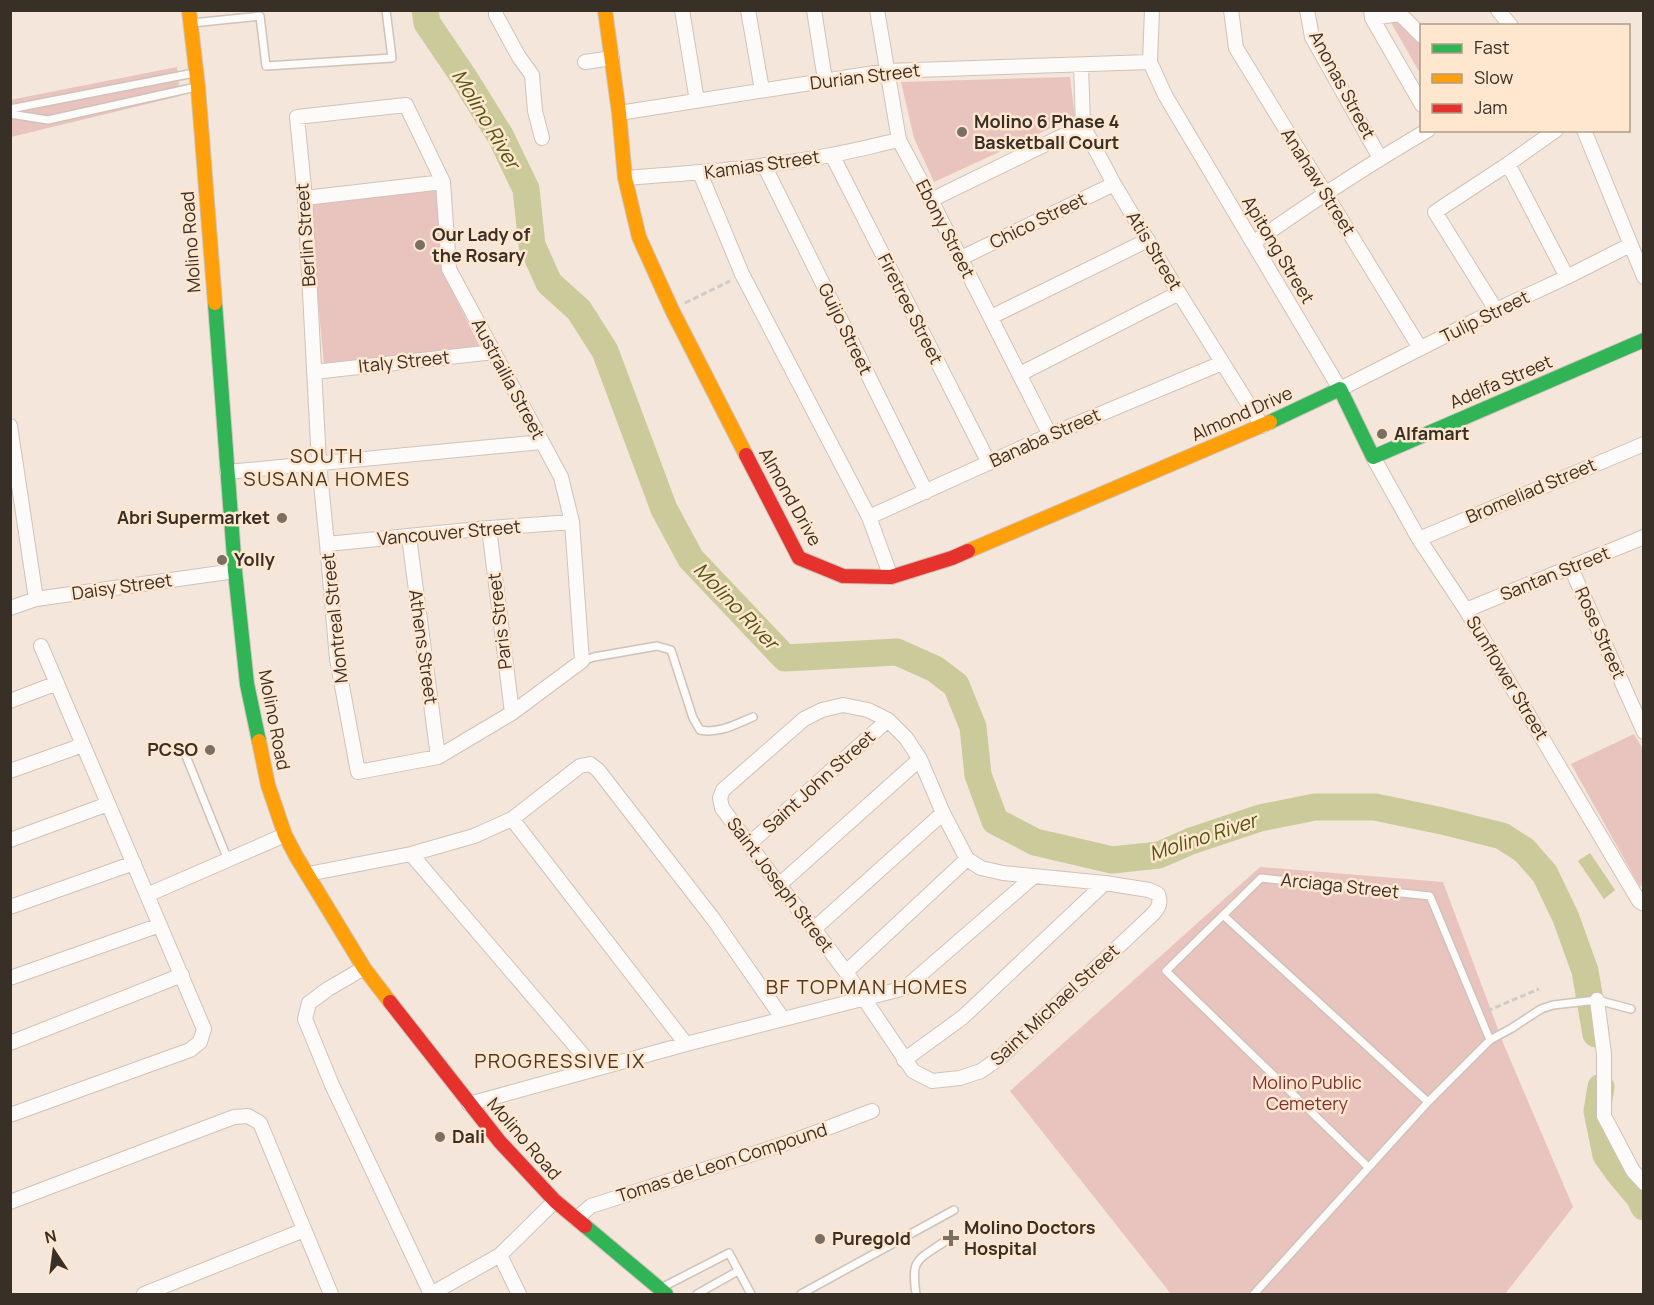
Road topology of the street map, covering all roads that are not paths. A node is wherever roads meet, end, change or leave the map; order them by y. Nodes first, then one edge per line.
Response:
1 (386, 10) edge
2 (496, 10) edge
3 (605, 10) edge
4 (682, 10) edge
5 (748, 10) edge
6 (814, 10) edge
7 (877, 10) edge
8 (1152, 10) edge
9 (1231, 10) edge
10 (1307, 10) edge
11 (1498, 10) edge
12 (260, 13) edge
13 (1372, 14) edge
14 (191, 17) edge
15 (1509, 24) edge
16 (1420, 34) edge
17 (612, 58) junction
18 (585, 62) dead end
19 (1150, 62) junction
20 (1081, 65) junction
21 (887, 70) junction
22 (197, 80) junction
23 (825, 80) junction
24 (762, 90) junction
25 (697, 101) junction
26 (1420, 101) edge
27 (406, 105) joint
28 (10, 111) edge
29 (619, 113) junction
30 (1083, 126) junction
31 (1425, 132) edge
32 (1553, 132) edge
33 (1585, 132) edge
34 (542, 138) dead end
35 (899, 140) junction
36 (832, 155) junction
37 (1380, 158) junction
38 (1508, 164) junction
39 (764, 165) junction
40 (700, 173) junction
41 (625, 178) junction
42 (443, 182) junction
43 (1114, 184) junction
44 (1325, 193) junction
45 (305, 198) junction
46 (931, 200) junction
47 (1148, 240) junction
48 (1253, 243) junction
49 (1630, 245) junction
50 (961, 258) junction
51 (1644, 276) edge
52 (1567, 277) junction
53 (1179, 293) junction
54 (1496, 310) junction
55 (991, 317) junction
56 (1644, 340) edge
57 (1420, 348) junction
58 (494, 352) junction
59 (1222, 363) junction
60 (314, 372) junction
61 (1020, 374) junction
62 (1340, 389) junction
63 (10, 426) edge
64 (1263, 426) junction
65 (1050, 435) junction
66 (542, 442) junction
67 (1644, 444) edge
68 (1373, 457) junction
69 (319, 463) junction
70 (989, 463) junction
71 (227, 472) junction
72 (926, 492) junction
73 (869, 517) junction
74 (572, 522) junction
75 (489, 528) junction
76 (409, 537) junction
77 (1644, 537) edge
78 (1419, 539) junction
79 (327, 544) junction
80 (1571, 568) junction
81 (235, 571) junction
82 (891, 577) junction
83 (36, 599) junction
84 (10, 608) edge
85 (1466, 610) junction
86 (41, 646) dead end
87 (582, 661) junction
88 (57, 683) junction
89 (10, 701) edge
90 (512, 713) junction
91 (753, 717) dead end
92 (888, 720) junction
93 (1644, 732) edge
94 (83, 745) junction
95 (184, 751) dead end
96 (438, 757) junction
97 (920, 759) junction
98 (10, 771) edge
99 (108, 804) junction
100 (942, 813) junction
101 (512, 819) junction
102 (285, 835) junction
103 (10, 840) edge
104 (749, 844) junction
105 (411, 854) junction
106 (967, 859) junction
107 (228, 860) junction
108 (134, 863) junction
109 (308, 874) junction
110 (1033, 877) junction
111 (1105, 883) junction
112 (779, 885) junction
113 (147, 895) junction
114 (1642, 900) edge
115 (10, 907) edge
116 (1223, 915) junction
117 (160, 925) junction
118 (814, 928) junction
119 (364, 968) junction
120 (846, 972) junction
121 (182, 975) junction
122 (10, 978) edge
123 (864, 999) junction
124 (1597, 1000) junction
125 (1631, 1009) dead end
126 (783, 1019) junction
127 (1490, 1040) junction
128 (10, 1043) edge
129 (686, 1044) junction
130 (904, 1060) junction
131 (595, 1069) junction
132 (1428, 1102) junction
133 (469, 1104) junction
134 (872, 1111) dead end
135 (10, 1115) edge
136 (1368, 1167) junction
137 (1644, 1183) edge
138 (555, 1201) junction
139 (10, 1202) edge
140 (954, 1210) dead end
141 (576, 1219) junction
142 (304, 1230) junction
143 (944, 1242) dead end
144 (500, 1255) junction
145 (738, 1271) junction
146 (662, 1292) edge
147 (144, 1294) edge
148 (331, 1294) edge
149 (431, 1294) edge
150 (519, 1294) edge
151 (697, 1294) edge
152 (751, 1294) edge
153 (801, 1294) edge
154 (916, 1294) edge
155 (1254, 1294) edge

1 - 12 lane
2 - 34 street
3 - 17 street, Almond Drive
4 - 25 street
5 - 24 street
6 - 23 street
7 - 21 street, Ebony Street
8 - 19 street
9 - 44 street, Anahaw Street
10 - 37 street, Anonas Street
11 - 15 street
12 - 14 lane
13 - 16 street
13 - 26 street
14 - 22 street, Molino Road
17 - 18 street
17 - 29 street, Almond Drive
19 - 20 street, Durian Street
19 - 48 street, Apitong Street
20 - 21 street, Durian Street
20 - 30 street, Atis Street
21 - 23 street, Durian Street
21 - 35 street, Ebony Street
22 - 28 lane
22 - 28 lane
22 - 71 street, Molino Road
23 - 24 street, Durian Street
24 - 25 street, Durian Street
25 - 29 street, Durian Street
27 - 42 street, Austrailia Street
27 - 45 street, Berlin Street
29 - 41 street, Almond Drive
30 - 43 street, Atis Street
30 - 46 street
31 - 37 street
32 - 38 street
33 - 49 street
35 - 36 street, Kamias Street
35 - 46 street, Ebony Street
36 - 39 street, Kamias Street
36 - 70 street, Firetree Street
37 - 44 street
38 - 52 street
38 - 54 street
39 - 40 street, Kamias Street
39 - 72 street, Guijo Street
40 - 41 street, Kamias Street
40 - 73 street
41 - 82 street, Almond Drive
42 - 45 street
42 - 58 street, Austrailia Street
43 - 47 street, Atis Street
43 - 50 street, Chico Street
44 - 48 street
44 - 57 street, Anahaw Street
45 - 60 street, Berlin Street
46 - 50 street, Ebony Street
47 - 53 street, Atis Street
47 - 55 street
48 - 62 street, Apitong Street
49 - 51 street
49 - 52 street, Tulip Street
50 - 55 street, Ebony Street
52 - 54 street, Tulip Street
53 - 59 street, Atis Street
53 - 61 street
54 - 57 street, Tulip Street
55 - 61 street, Ebony Street
56 - 68 street, Adelfa Street
57 - 62 street, Tulip Street
58 - 60 street, Italy Street
58 - 66 street, Austrailia Street
59 - 64 street, Atis Street
59 - 65 street, Banaba Street
60 - 69 street, Berlin Street
61 - 65 street, Ebony Street
62 - 64 street, Almond Drive
62 - 68 street, Apitong Street
63 - 83 street
64 - 82 street, Almond Drive
65 - 70 street, Banaba Street
66 - 69 street
66 - 74 street, Austrailia Street
67 - 78 street, Bromeliad Street
68 - 78 street, Sunflower Street
69 - 71 street
69 - 79 street, Montreal Street
70 - 72 street, Banaba Street
71 - 81 street, Molino Road
72 - 73 street, Banaba Street
73 - 82 street
74 - 75 street, Vancouver Street
74 - 87 street, Austrailia Street
75 - 76 street, Vancouver Street
75 - 90 street, Paris Street
76 - 79 street, Vancouver Street
76 - 96 street, Athens Street
77 - 80 street, Santan Street
78 - 85 street, Sunflower Street
79 - 96 street, Montreal Street
80 - 85 street, Santan Street
80 - 93 street, Rose Street
81 - 83 street, Daisy Street
81 - 102 street, Molino Road
83 - 84 street, Daisy Street
85 - 114 street, Sunflower Street
86 - 88 street
87 - 90 street
87 - 91 lane
88 - 89 street
88 - 94 street
90 - 96 street
92 - 97 street
92 - 104 street, Saint John Street
92 - 104 street, Saint Joseph Street
94 - 98 street
94 - 99 street
95 - 107 lane
97 - 100 street
97 - 112 street
99 - 103 street
99 - 108 street
100 - 106 street
100 - 118 street
101 - 105 street
101 - 126 street
101 - 129 street
102 - 107 street
102 - 109 street, Molino Road
104 - 112 street, Saint Joseph Street
105 - 109 street
105 - 131 street
106 - 110 street
106 - 120 street
107 - 113 street
108 - 113 street
108 - 115 street
109 - 119 street, Molino Road
110 - 111 street
110 - 123 street
111 - 130 street
111 - 130 street, Saint Michael Street
112 - 118 street, Saint Joseph Street
113 - 117 street
116 - 127 lane, Arciaga Street
116 - 132 lane
116 - 136 lane, Arciaga Street
117 - 121 street
117 - 122 street
118 - 120 street, Saint Joseph Street
119 - 133 street, Molino Road
119 - 149 street
120 - 123 street, Saint Joseph Street
121 - 128 street
121 - 135 street
123 - 126 street
123 - 130 street, Saint Joseph Street
124 - 125 lane
124 - 127 lane
124 - 137 street
126 - 129 street
127 - 132 lane
129 - 131 street
131 - 133 street
132 - 136 lane
133 - 138 street, Molino Road
134 - 141 street, Tomas de Leon Compound
136 - 155 lane
138 - 141 street, Molino Road
138 - 144 street
139 - 142 street
140 - 153 lane
141 - 146 street, Molino Road
142 - 147 street
142 - 148 street
143 - 154 lane
144 - 149 street
144 - 150 street
145 - 146 lane
145 - 151 lane
145 - 152 lane

